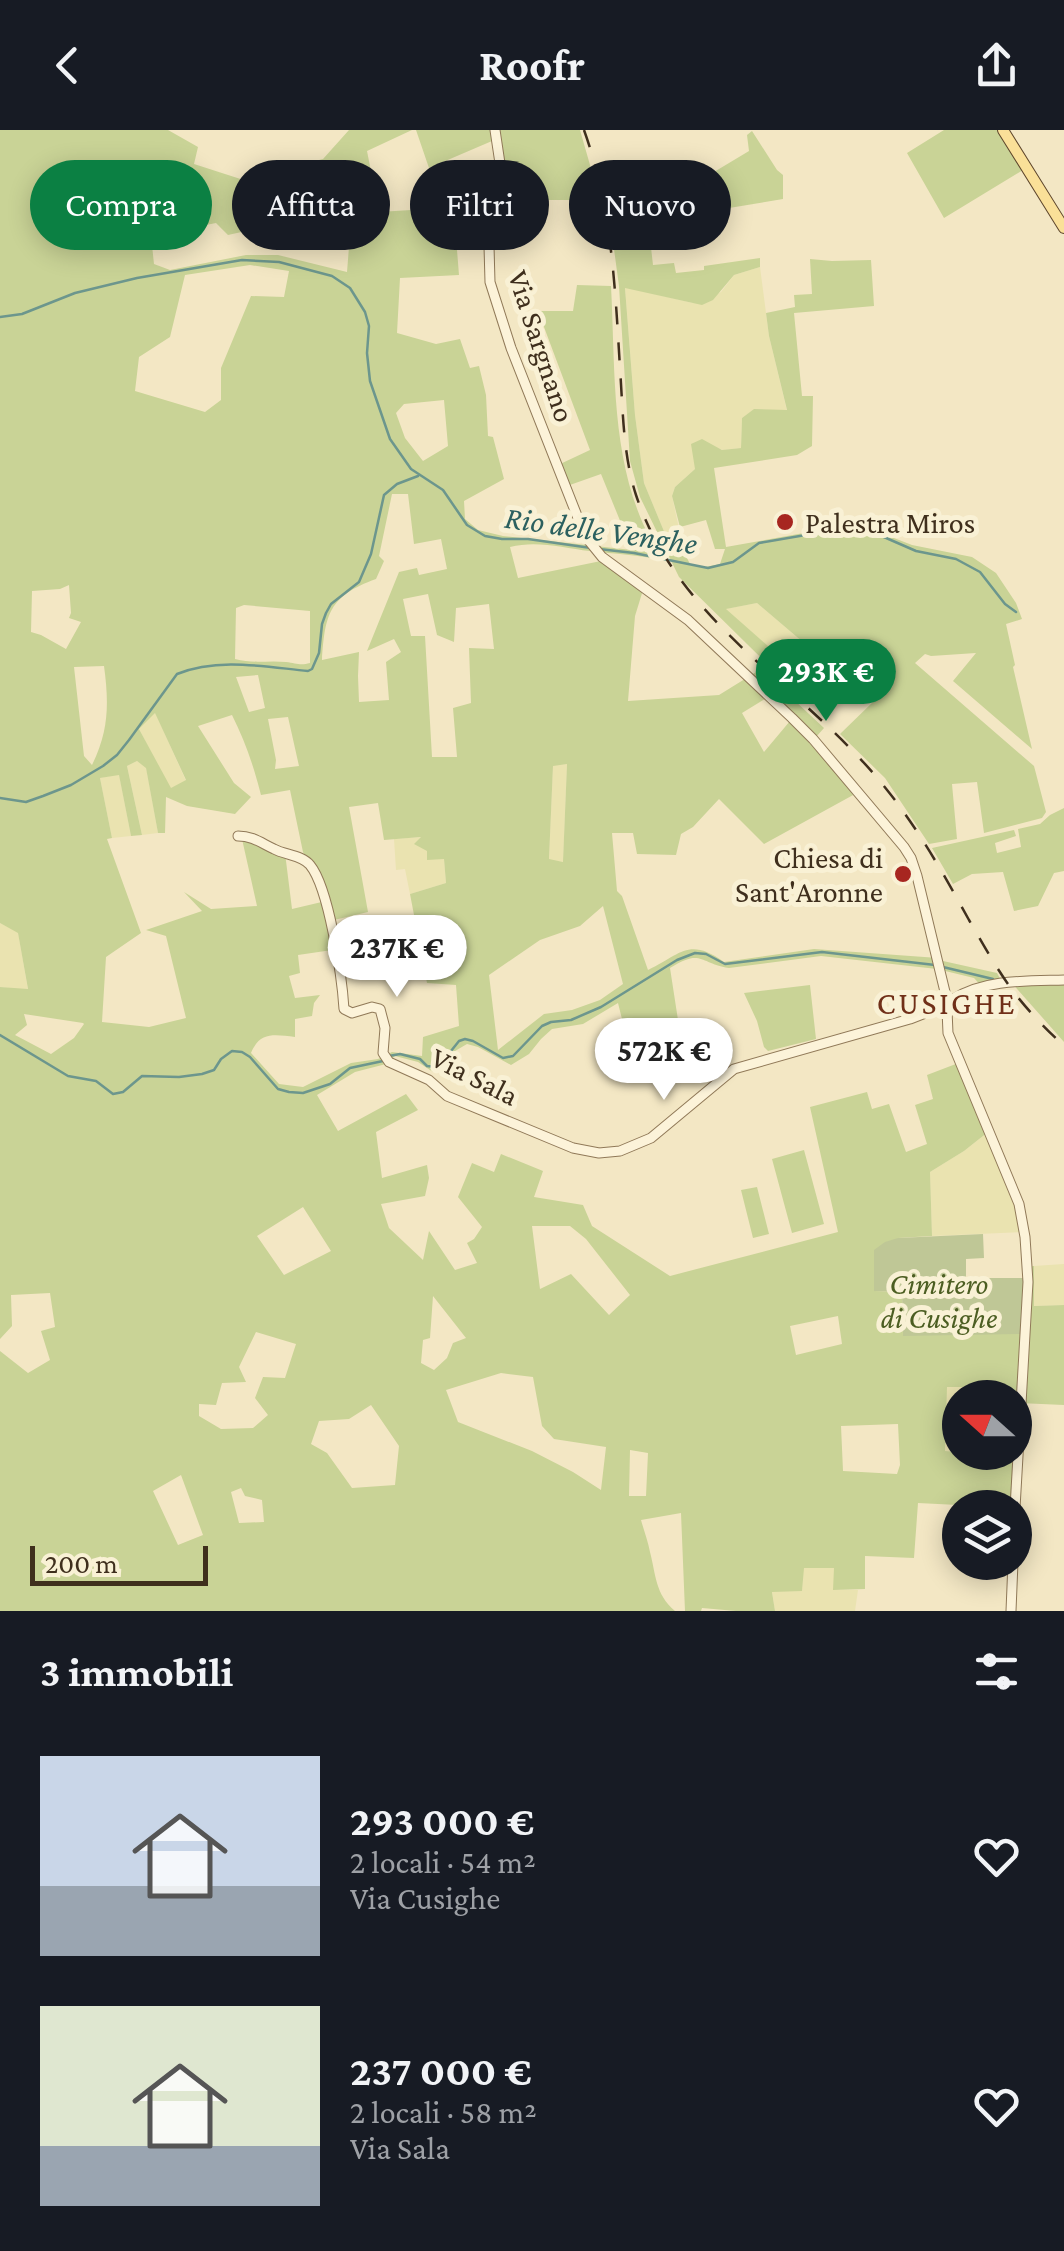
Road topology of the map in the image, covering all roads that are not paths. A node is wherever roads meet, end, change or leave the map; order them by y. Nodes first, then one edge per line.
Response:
1 (495, 130) edge
2 (1003, 130) edge
3 (1064, 228) edge
4 (238, 836) dead end
5 (1064, 980) edge
6 (950, 998) junction
7 (944, 1009) junction
8 (1015, 1490) edge
9 (1012, 1580) edge
10 (1011, 1611) edge

1 - 6 street, Via Sargnano
2 - 3 main road
4 - 7 street, Via Sala
5 - 6 street
6 - 7 street
7 - 8 street
9 - 10 street

